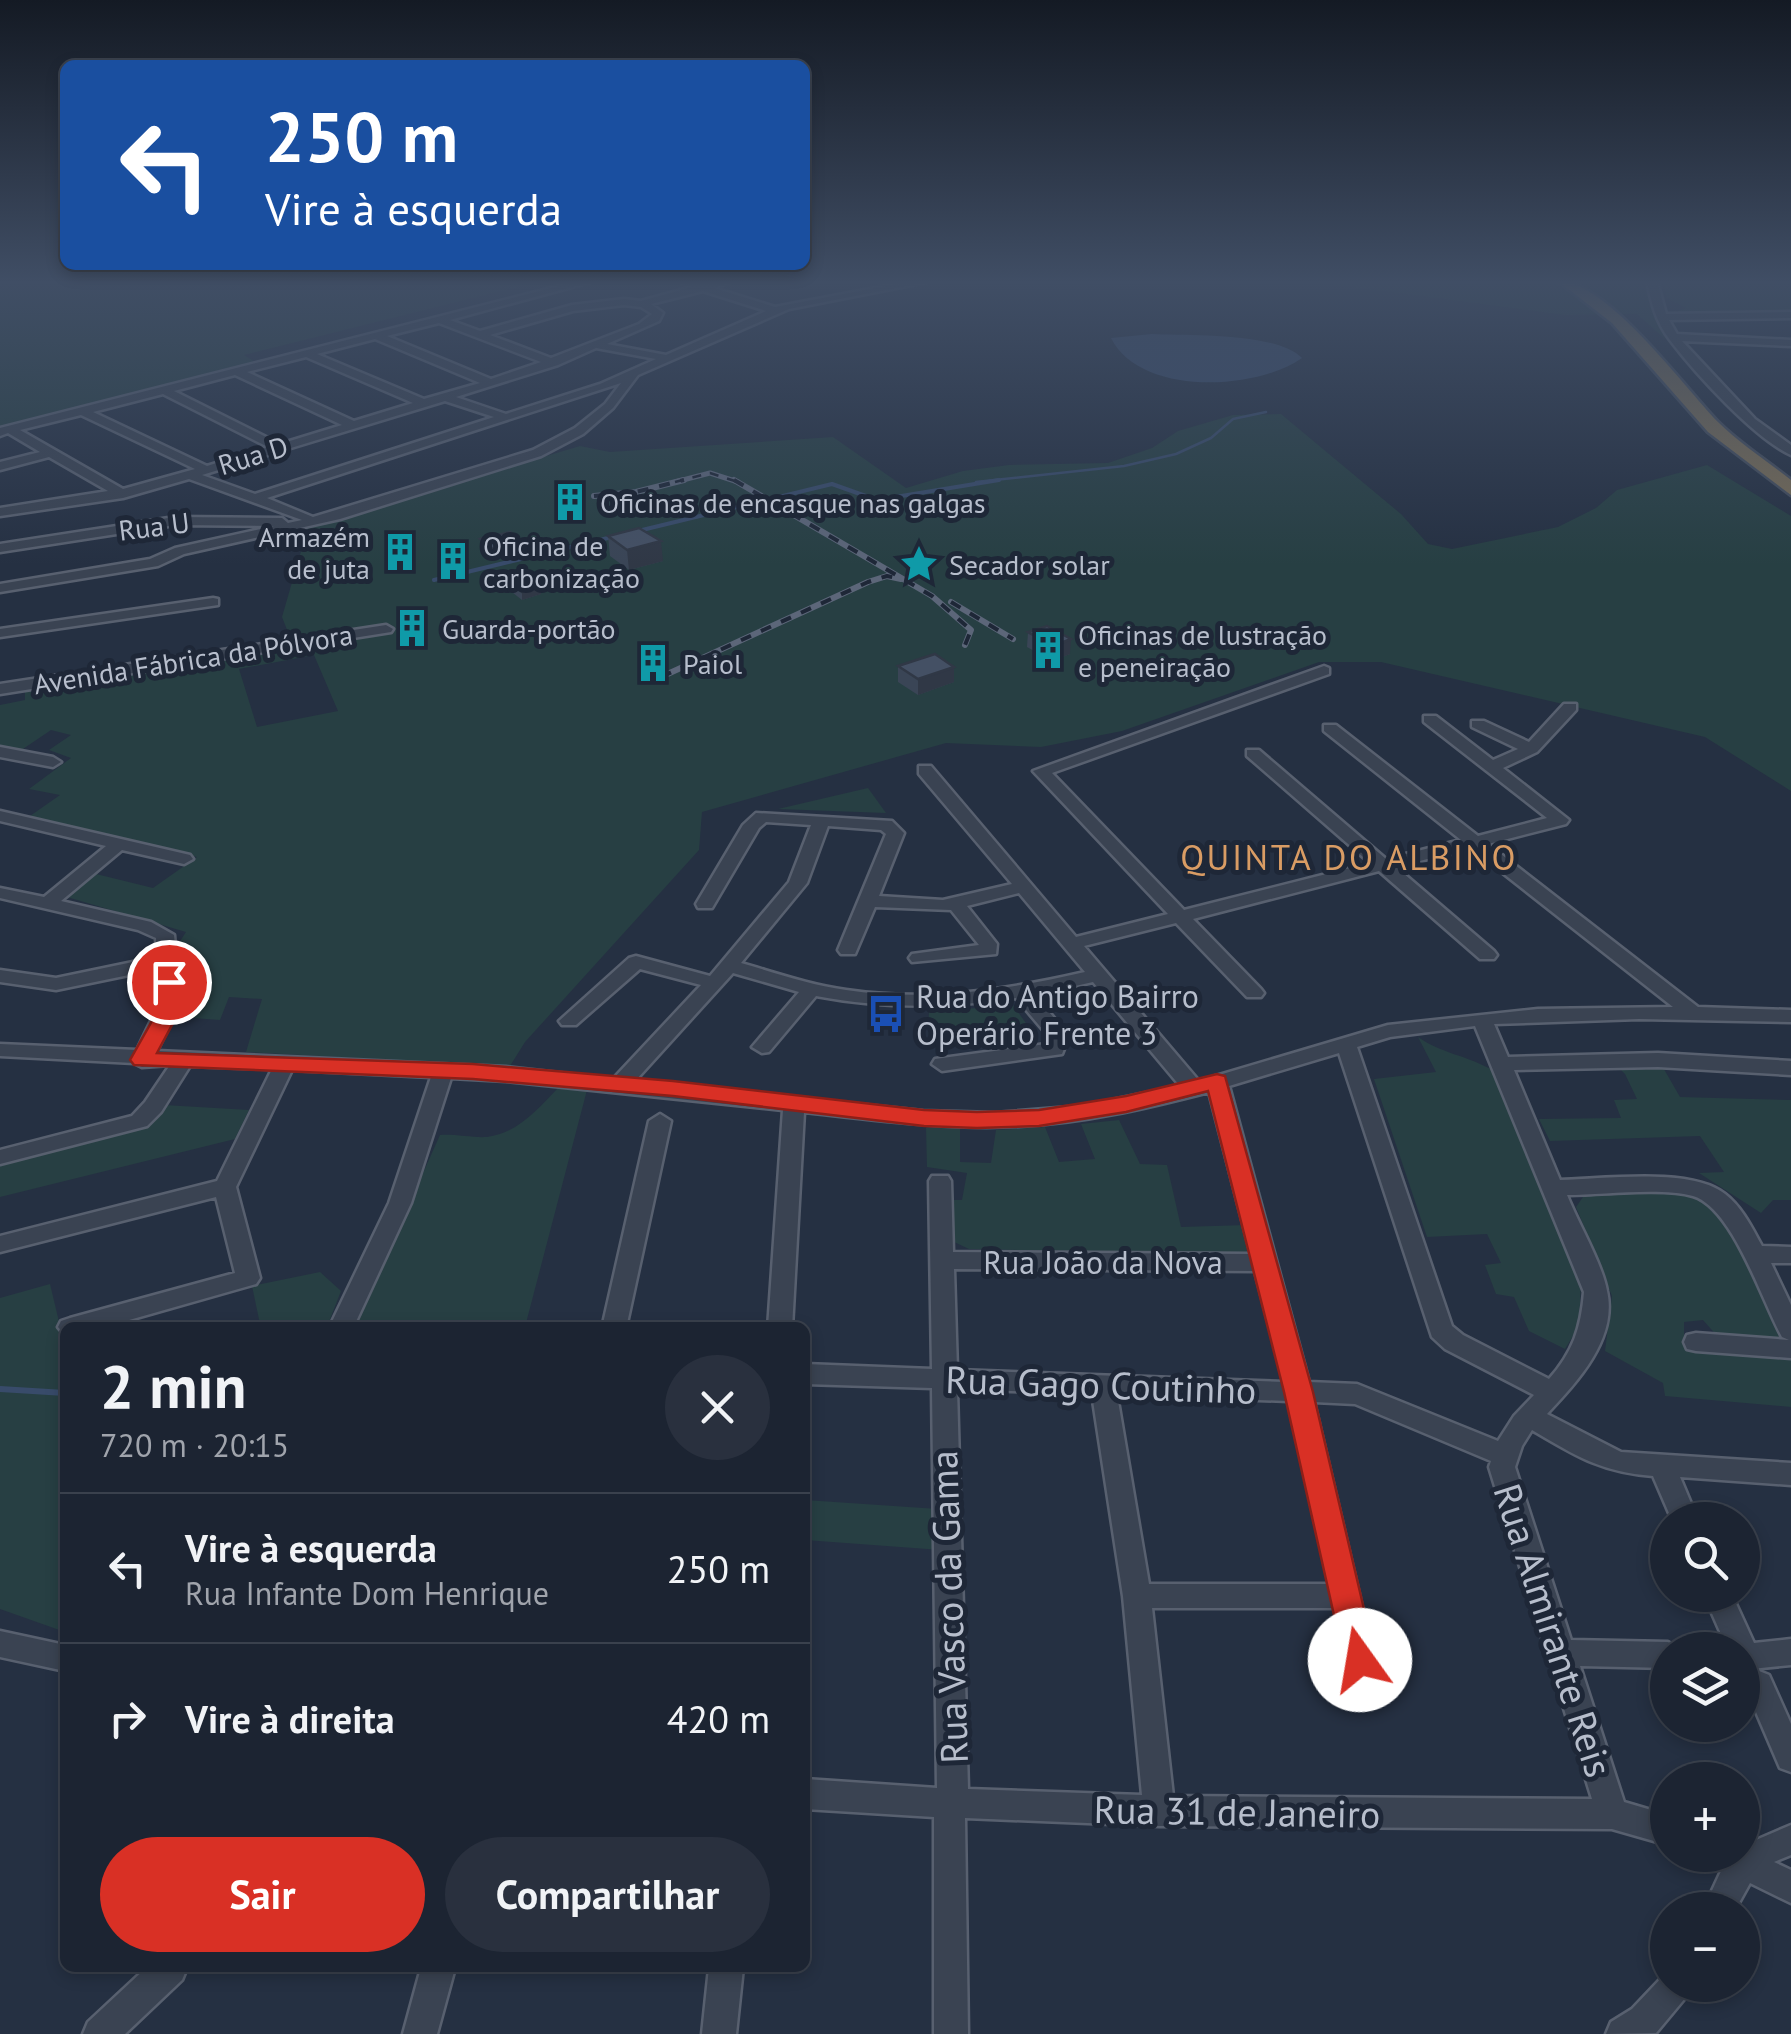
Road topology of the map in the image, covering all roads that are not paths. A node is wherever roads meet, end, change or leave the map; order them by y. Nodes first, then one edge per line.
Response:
1 (222, 376) edge
2 (247, 376) edge
3 (357, 376) edge
4 (473, 376) edge
5 (513, 376) edge
6 (626, 376) edge
7 (632, 376) edge
8 (1669, 376) edge
9 (1686, 376) edge
10 (1709, 376) edge
11 (490, 383) junction
12 (164, 390) junction
13 (445, 397) junction
14 (423, 404) junction
15 (83, 411) junction
16 (508, 418) junction
17 (353, 425) junction
18 (5, 431) edge
19 (278, 448) junction
20 (1791, 451) edge
21 (53, 452) junction
22 (0, 466) edge
23 (206, 470) junction
24 (1791, 473) edge
25 (190, 475) junction
26 (224, 487) junction
27 (144, 489) junction
28 (1791, 489) edge
29 (123, 494) junction
30 (254, 498) junction
31 (0, 512) edge
32 (309, 522) junction
33 (0, 548) edge
34 (0, 588) edge
35 (213, 602) dead end
36 (386, 629) dead end
37 (0, 633) edge
38 (1324, 670) dead end
39 (0, 689) edge
40 (1570, 707) dead end
41 (1430, 719) dead end
42 (1330, 728) dead end
43 (1456, 740) junction
44 (1531, 749) junction
45 (0, 752) edge
46 (1253, 752) dead end
47 (53, 762) dead end
48 (1492, 768) junction
49 (925, 770) dead end
50 (0, 816) edge
51 (822, 820) junction
52 (1475, 842) junction
53 (120, 844) junction
54 (184, 859) dead end
55 (1380, 865) junction
56 (1023, 886) junction
57 (0, 893) edge
58 (870, 901) junction
59 (955, 903) junction
60 (48, 904) junction
61 (705, 904) dead end
62 (1180, 915) junction
63 (1071, 944) junction
64 (848, 950) dead end
65 (1487, 956) dead end
66 (919, 958) dead end
67 (168, 961) junction
68 (730, 966) junction
69 (1098, 975) junction
70 (0, 976) edge
71 (714, 983) junction
72 (812, 990) junction
73 (1023, 993) junction
74 (1254, 993) dead end
75 (1693, 1013) junction
76 (1791, 1016) edge
77 (1482, 1019) junction
78 (570, 1021) dead end
79 (1346, 1044) junction
80 (762, 1047) dead end
81 (0, 1050) edge
82 (142, 1060) junction
83 (182, 1062) junction
84 (942, 1064) dead end
85 (1501, 1064) junction
86 (284, 1066) junction
87 (1791, 1068) edge
88 (443, 1071) junction
89 (620, 1084) junction
90 (1205, 1085) junction
91 (794, 1102) junction
92 (660, 1121) dead end
93 (0, 1158) edge
94 (940, 1180) dead end
95 (224, 1187) junction
96 (1554, 1188) junction
97 (0, 1244) edge
98 (1752, 1254) junction
99 (1791, 1254) edge
100 (942, 1260) junction
101 (1265, 1263) junction
102 (88, 1322) edge
103 (344, 1322) edge
104 (615, 1322) edge
105 (780, 1322) edge
106 (1791, 1331) edge
107 (1696, 1342) dead end
108 (1791, 1348) edge
109 (810, 1374) edge
110 (942, 1378) junction
111 (1103, 1384) junction
112 (1298, 1392) junction
113 (1552, 1393) junction
114 (1532, 1418) junction
115 (1504, 1456) junction
116 (1662, 1466) junction
117 (1791, 1474) edge
118 (1677, 1502) edge
119 (1137, 1596) junction
120 (1346, 1596) junction
121 (0, 1644) edge
122 (1560, 1652) junction
123 (1791, 1652) edge
124 (1650, 1654) edge
125 (60, 1657) edge
126 (1760, 1662) edge
127 (1760, 1690) edge
128 (1367, 1692) dead end
129 (1791, 1758) edge
130 (810, 1794) edge
131 (951, 1806) junction
132 (1158, 1811) junction
133 (1612, 1814) junction
134 (1650, 1825) edge
135 (1791, 1840) edge
136 (1760, 1850) edge
137 (1760, 1871) edge
138 (1791, 1887) edge
139 (166, 1972) edge
140 (437, 1972) edge
141 (726, 1972) edge
142 (1660, 2002) edge
143 (100, 2034) edge
144 (420, 2034) edge
145 (720, 2034) edge
146 (950, 2034) edge
147 (1623, 2034) edge

1 - 12 street
2 - 17 street
3 - 14 street
4 - 11 street
5 - 11 street, Rua D
6 - 16 street
7 - 32 street
8 - 28 highway
9 - 24 highway
10 - 20 street
11 - 13 street, Rua D
12 - 15 street
12 - 19 street
13 - 14 street, Rua D
13 - 16 street
14 - 17 street, Rua D
15 - 18 street
15 - 23 street
16 - 30 street
17 - 19 street, Rua D
18 - 21 street
19 - 23 street, Rua D
21 - 22 street
21 - 29 street
23 - 25 street, Rua D
25 - 26 street
25 - 27 street, Rua D
26 - 27 street
26 - 30 street
27 - 29 street, Rua D
29 - 31 street, Rua D
30 - 32 street
32 - 33 street, Rua U
32 - 34 street
35 - 37 street
36 - 39 street, Avenida Fábrica da Pólvora
38 - 62 street
40 - 44 street
41 - 43 street
42 - 52 street
43 - 44 street
43 - 48 street
44 - 48 street
45 - 47 street
46 - 55 street
48 - 52 street
49 - 56 street
50 - 53 street
51 - 58 street
51 - 61 street
51 - 68 street
52 - 55 street
52 - 75 street
53 - 54 street
53 - 60 street
55 - 62 street
55 - 65 street
56 - 59 street
56 - 63 street
57 - 60 street
58 - 59 street
58 - 64 street
59 - 66 street
60 - 67 street
62 - 63 street
62 - 74 street
63 - 69 street
67 - 70 street
67 - 82 street
68 - 71 street
68 - 72 street
69 - 73 street
69 - 90 street
71 - 78 street
71 - 89 street
72 - 73 street
72 - 80 street
73 - 84 street
75 - 76 street
75 - 77 street
77 - 79 street
77 - 85 street, Rua Almirante Reis
79 - 90 street
79 - 113 street
81 - 82 street
82 - 83 street
83 - 86 street
83 - 93 street
85 - 87 street
85 - 96 street, Rua Almirante Reis
86 - 88 street
86 - 95 street
88 - 89 street
88 - 103 street
89 - 91 street
90 - 91 street
90 - 101 street
91 - 105 street
92 - 104 street
94 - 100 street, Rua Vasco da Gama
95 - 97 street
95 - 102 street
96 - 98 street
96 - 113 street, Rua Almirante Reis
98 - 99 street
98 - 106 street
100 - 101 street, Rua João da Nova
100 - 110 street, Rua Vasco da Gama
101 - 112 street
107 - 108 street
109 - 110 street, Rua Gago Coutinho
110 - 111 street, Rua Gago Coutinho
110 - 131 street, Rua Vasco da Gama
111 - 112 street, Rua Gago Coutinho
111 - 119 street
112 - 115 street, Rua Gago Coutinho
112 - 120 street
113 - 114 street, Rua Almirante Reis
114 - 115 street, Rua Almirante Reis
114 - 116 street
115 - 122 street, Rua Almirante Reis
116 - 117 street
116 - 118 street
119 - 120 street
119 - 132 street
120 - 128 street
121 - 125 street
122 - 124 street
122 - 133 street, Rua Almirante Reis
123 - 126 street
127 - 129 street
130 - 131 street, Rua 31 de Janeiro
131 - 132 street, Rua 31 de Janeiro
131 - 146 street, Rua Vasco da Gama
132 - 133 street, Rua 31 de Janeiro
133 - 134 street, Rua 31 de Janeiro
135 - 136 street
137 - 138 street
139 - 143 street
140 - 144 street
141 - 145 street
142 - 147 street

